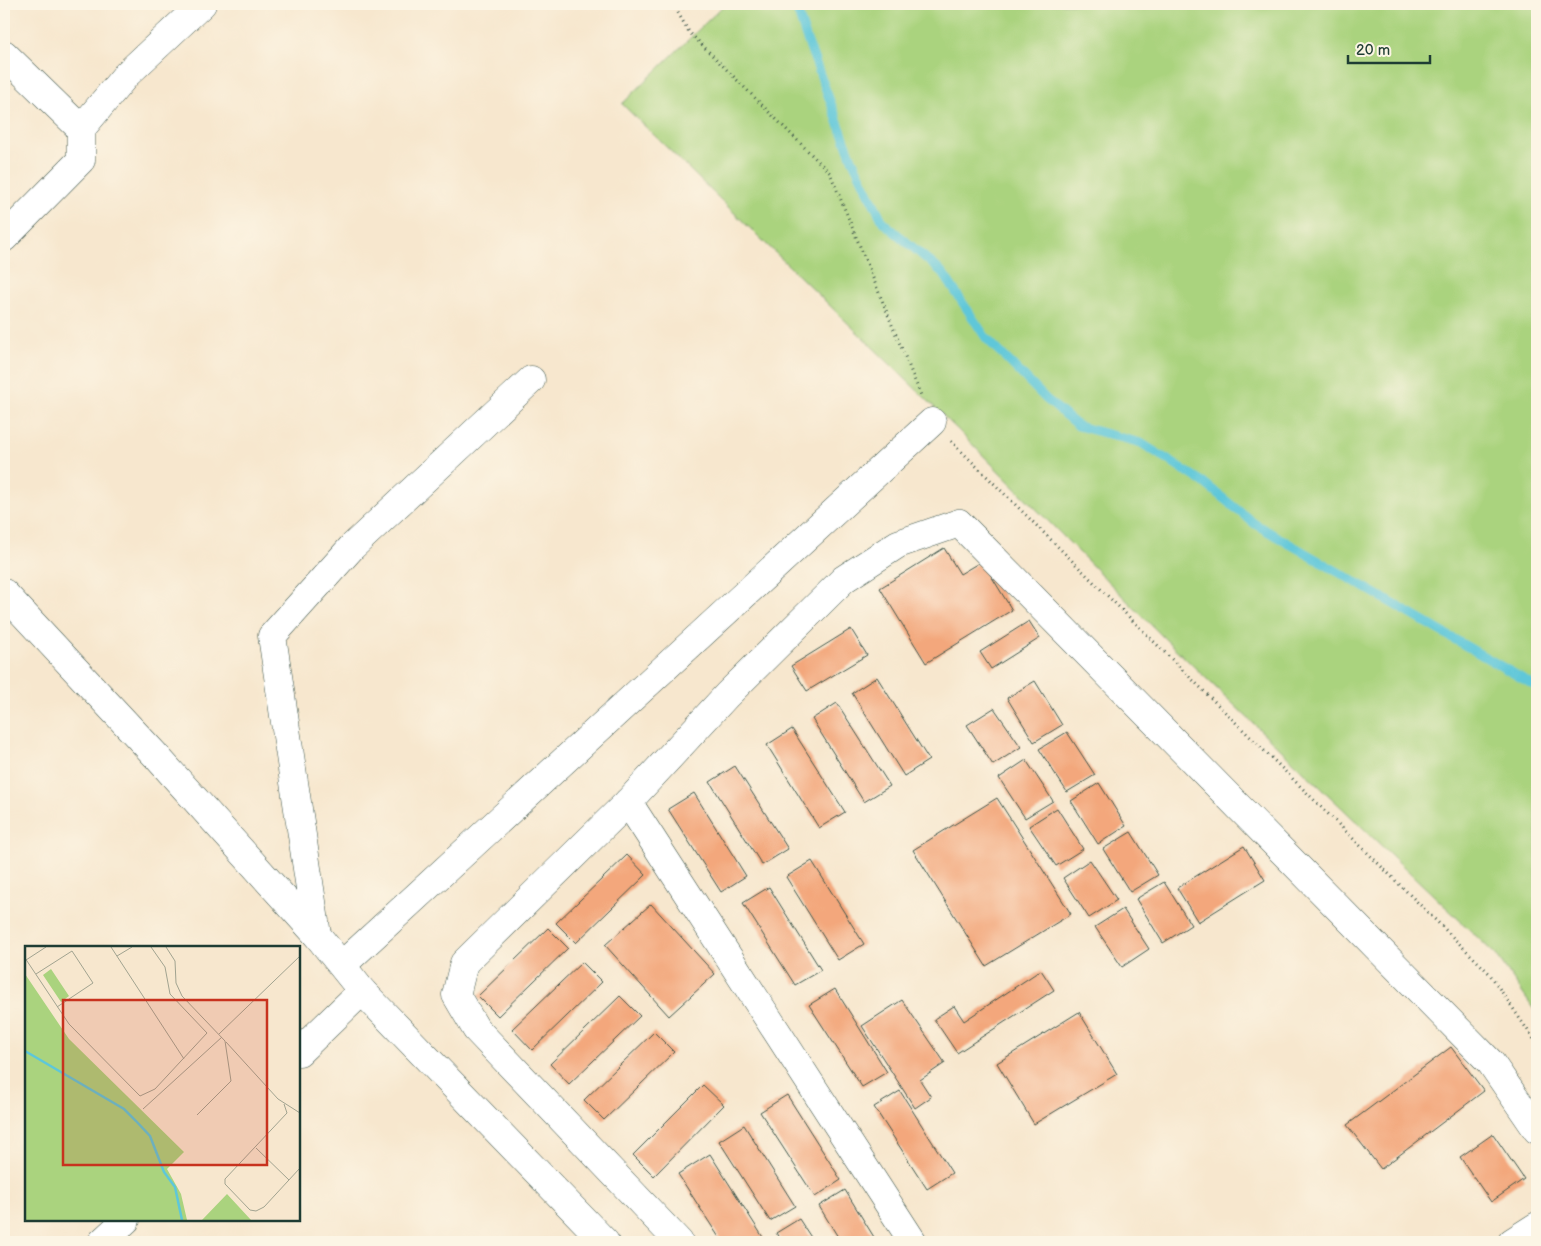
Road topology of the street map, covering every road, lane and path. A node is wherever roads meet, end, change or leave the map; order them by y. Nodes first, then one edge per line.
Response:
1 (202, 4) edge
2 (673, 4) edge
3 (4, 54) edge
4 (81, 129) junction
5 (4, 238) edge
6 (531, 380) dead end
7 (932, 422) junction
8 (4, 593) edge
9 (628, 802) junction
10 (317, 935) junction
11 (342, 965) junction
12 (362, 991) junction
13 (1537, 1044) edge
14 (300, 1051) edge
15 (1537, 1130) edge
16 (125, 1221) edge
17 (1537, 1226) edge
18 (102, 1242) edge
19 (605, 1242) edge
20 (679, 1242) edge
21 (913, 1242) edge
22 (1512, 1242) edge

1 - 4 lane
2 - 7 path
3 - 4 lane
4 - 5 lane
6 - 10 lane
7 - 11 lane
7 - 13 path
8 - 10 lane
9 - 15 lane
9 - 20 lane
9 - 21 lane
10 - 11 lane
11 - 12 lane
12 - 14 lane
12 - 19 lane
16 - 18 lane
17 - 22 lane

